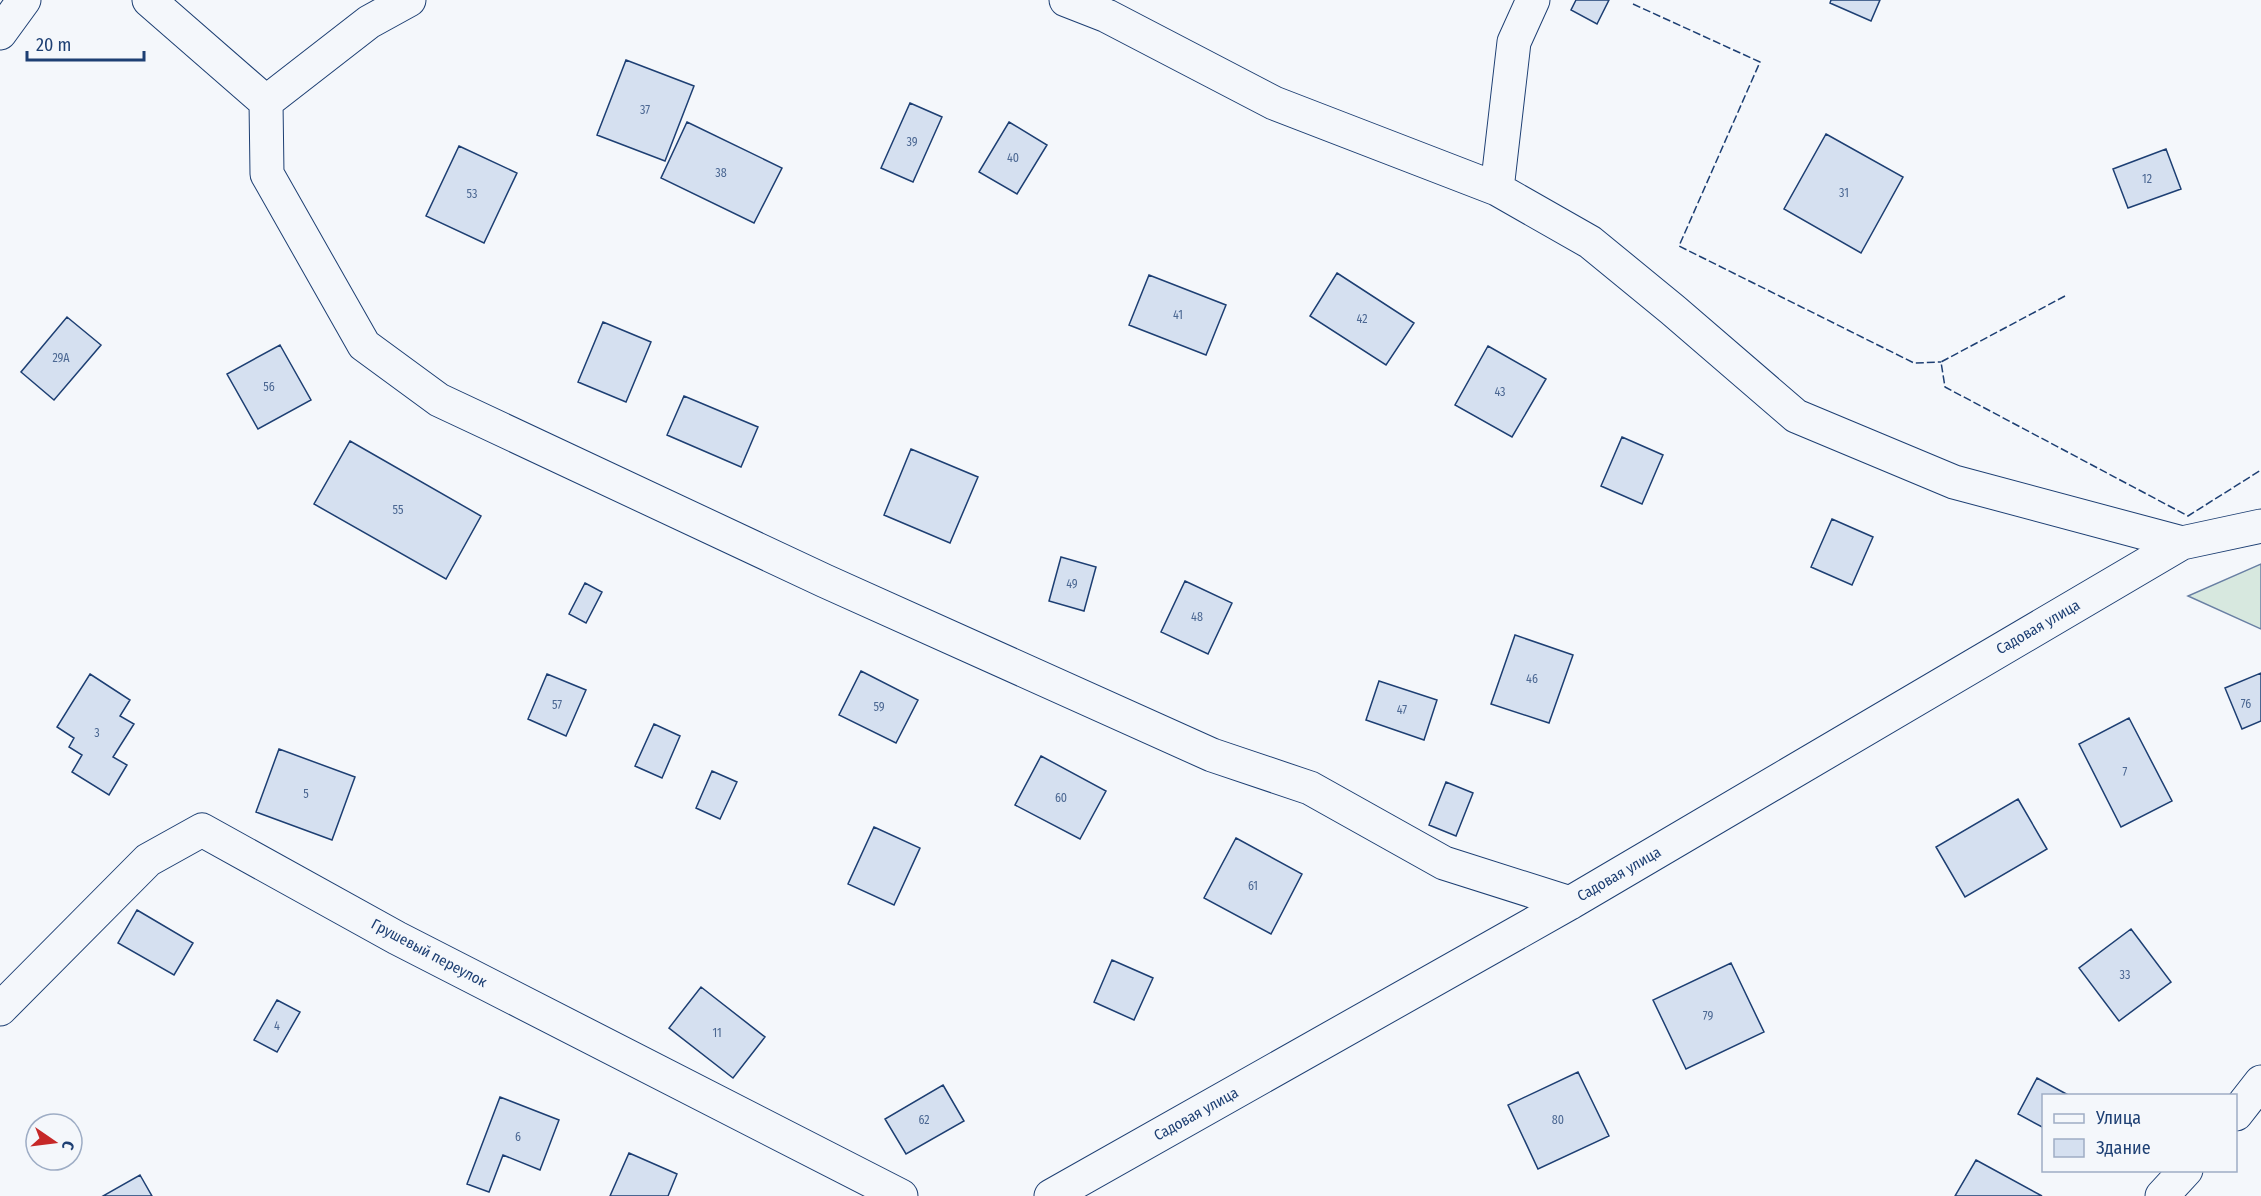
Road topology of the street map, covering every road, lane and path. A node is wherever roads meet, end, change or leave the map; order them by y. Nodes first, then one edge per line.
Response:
1 (24, 0) edge
2 (149, 0) edge
3 (409, 0) edge
4 (1066, 0) edge
5 (1533, 0) edge
6 (0, 33) edge
7 (266, 102) junction
8 (1497, 189) junction
9 (2261, 526) edge
10 (2182, 543) junction
11 (1570, 903) junction
12 (0, 1009) edge
13 (2261, 1082) edge
14 (2237, 1112) edge
15 (2184, 1172) edge
16 (901, 1196) edge
17 (1051, 1196) edge
18 (2162, 1196) edge

1 - 6 street
2 - 7 street
3 - 7 street
4 - 8 street
5 - 8 street
7 - 11 street
8 - 10 street
9 - 10 street
10 - 11 street, Садовая улица
11 - 17 street, Садовая улица
12 - 16 street, Грушевый переулок
13 - 14 street
15 - 18 street

